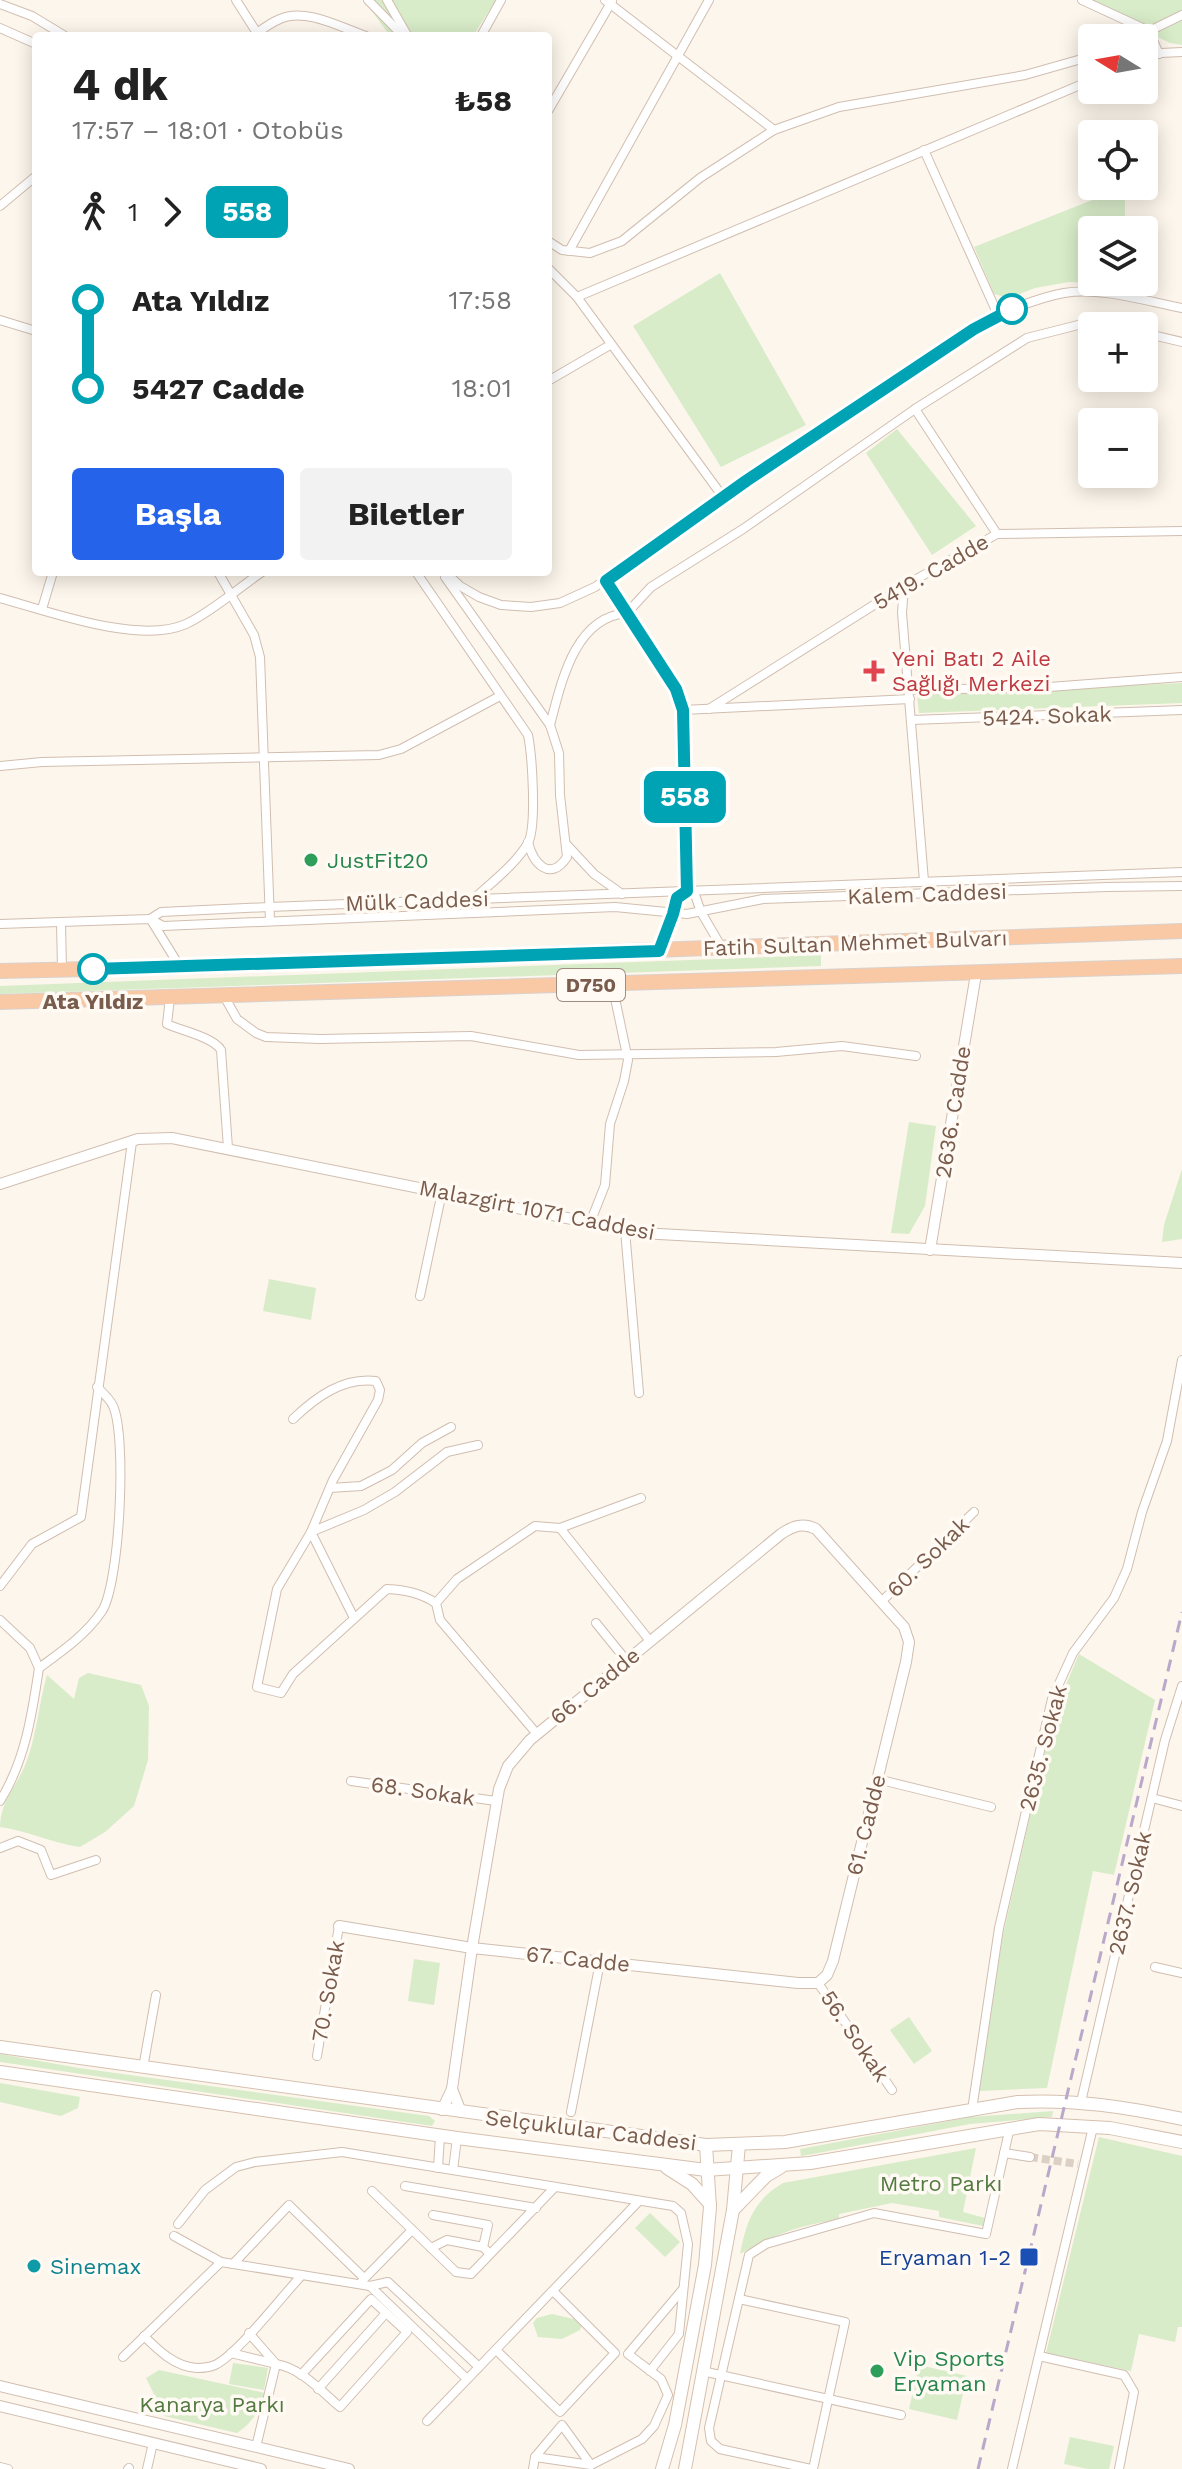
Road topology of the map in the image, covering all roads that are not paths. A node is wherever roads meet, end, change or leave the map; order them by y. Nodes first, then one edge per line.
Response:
1 (236, 0) edge
2 (368, 0) edge
3 (387, 0) edge
4 (501, 0) edge
5 (709, 0) edge
6 (1082, 0) edge
7 (609, 1) edge
8 (0, 4) edge
9 (1182, 15) edge
10 (1134, 24) edge
11 (1158, 27) edge
12 (0, 28) edge
13 (58, 32) edge
14 (253, 32) edge
15 (260, 32) edge
16 (354, 32) edge
17 (401, 32) edge
18 (403, 32) edge
19 (483, 32) edge
20 (32, 42) edge
21 (1182, 52) edge
22 (1159, 54) edge
23 (677, 55) junction
24 (1078, 60) edge
25 (1078, 86) edge
26 (552, 104) edge
27 (774, 130) junction
28 (924, 150) junction
29 (32, 179) edge
30 (0, 206) edge
31 (552, 244) edge
32 (569, 251) junction
33 (552, 272) edge
34 (577, 297) junction
35 (1182, 308) edge
36 (998, 315) junction
37 (0, 320) edge
38 (1078, 325) edge
39 (32, 330) edge
40 (1158, 336) edge
41 (1182, 342) edge
42 (610, 345) junction
43 (552, 379) edge
44 (915, 409) junction
45 (723, 497) junction
46 (1182, 531) edge
47 (997, 534) junction
48 (52, 576) edge
49 (220, 576) edge
50 (256, 576) edge
51 (419, 576) edge
52 (446, 576) edge
53 (448, 576) edge
54 (606, 581) junction
55 (904, 586) junction
56 (231, 593) junction
57 (0, 598) edge
58 (42, 609) junction
59 (627, 613) junction
60 (1182, 677) edge
61 (909, 694) junction
62 (500, 696) junction
63 (709, 709) junction
64 (683, 710) junction
65 (1182, 710) edge
66 (912, 720) junction
67 (550, 725) junction
68 (264, 756) junction
69 (0, 766) edge
70 (528, 842) junction
71 (567, 845) junction
72 (1182, 872) edge
73 (924, 881) junction
74 (1182, 886) edge
75 (687, 891) junction
76 (622, 894) junction
77 (475, 899) junction
78 (269, 907) junction
79 (701, 912) junction
80 (673, 914) junction
81 (150, 919) junction
82 (270, 921) junction
83 (61, 923) junction
84 (0, 924) edge
85 (1182, 931) edge
86 (722, 948) junction
87 (659, 951) junction
88 (1182, 966) edge
89 (180, 967) junction
90 (62, 969) junction
91 (0, 971) edge
92 (976, 974) junction
93 (612, 984) junction
94 (224, 996) junction
95 (170, 998) junction
96 (0, 1002) edge
97 (627, 1053) junction
98 (916, 1056) dead end
99 (132, 1142) junction
100 (228, 1148) junction
101 (0, 1184) edge
102 (442, 1192) junction
103 (590, 1223) junction
104 (625, 1230) junction
105 (930, 1250) junction
106 (1182, 1263) edge
107 (420, 1296) dead end
108 (1182, 1360) edge
109 (97, 1387) junction
110 (639, 1393) dead end
111 (293, 1419) dead end
112 (451, 1427) dead end
113 (478, 1445) dead end
114 (330, 1488) junction
115 (641, 1498) dead end
116 (974, 1512) dead end
117 (560, 1528) junction
118 (311, 1532) junction
119 (0, 1586) edge
120 (881, 1602) junction
121 (436, 1603) junction
122 (354, 1618) junction
123 (0, 1620) edge
124 (596, 1623) dead end
125 (650, 1641) junction
126 (626, 1660) junction
127 (906, 1662) joint
128 (39, 1668) junction
129 (1182, 1686) edge
130 (537, 1734) junction
131 (877, 1779) junction
132 (351, 1781) dead end
133 (1152, 1798) junction
134 (0, 1801) edge
135 (496, 1801) junction
136 (1182, 1806) edge
137 (991, 1807) dead end
138 (0, 1848) edge
139 (96, 1860) dead end
140 (339, 1926) joint
141 (472, 1948) junction
142 (600, 1962) junction
143 (1155, 1967) dead end
144 (1182, 1973) edge
145 (818, 1983) junction
146 (156, 1995) dead end
147 (0, 2047) edge
148 (317, 2056) dead end
149 (143, 2068) junction
150 (0, 2072) edge
151 (452, 2089) junction
152 (892, 2090) dead end
153 (1081, 2102) junction
154 (442, 2110) junction
155 (972, 2110) junction
156 (461, 2112) junction
157 (571, 2112) dead end
158 (1182, 2119) edge
159 (1010, 2127) junction
160 (1093, 2127) junction
161 (440, 2136) junction
162 (457, 2138) junction
163 (1182, 2142) edge
164 (706, 2145) junction
165 (739, 2145) junction
166 (1004, 2153) junction
167 (1030, 2157) tunnel mouth
168 (660, 2165) junction
169 (783, 2166) junction
170 (438, 2168) junction
171 (738, 2169) junction
172 (453, 2170) junction
173 (706, 2170) junction
174 (405, 2186) dead end
175 (555, 2187) junction
176 (372, 2191) dead end
177 (639, 2201) junction
178 (710, 2204) junction
179 (536, 2208) junction
180 (733, 2210) junction
181 (433, 2215) dead end
182 (178, 2224) dead end
183 (412, 2230) junction
184 (174, 2236) dead end
185 (483, 2247) junction
186 (431, 2248) junction
187 (491, 2255) junction
188 (221, 2262) junction
189 (233, 2264) junction
190 (302, 2275) junction
191 (365, 2283) junction
192 (684, 2288) junction
193 (553, 2291) junction
194 (739, 2299) junction
195 (386, 2313) junction
196 (249, 2333) junction
197 (144, 2336) junction
198 (496, 2350) junction
199 (231, 2353) junction
200 (1039, 2356) junction
201 (123, 2357) dead end
202 (276, 2364) junction
203 (479, 2367) junction
204 (650, 2371) junction
205 (702, 2371) junction
206 (301, 2375) junction
207 (721, 2376) junction
208 (467, 2379) junction
209 (0, 2386) edge
210 (318, 2389) junction
211 (29, 2393) junction
212 (828, 2399) junction
213 (0, 2406) edge
214 (25, 2412) junction
215 (901, 2415) dead end
216 (427, 2421) dead end
217 (153, 2443) junction
218 (256, 2447) junction
219 (535, 2457) junction
220 (591, 2465) junction
221 (0, 2467) edge
222 (256, 2468) edge
223 (8, 2469) edge
224 (147, 2469) edge
225 (349, 2469) edge
226 (533, 2469) edge
227 (662, 2469) edge
228 (685, 2469) edge
229 (812, 2469) edge
230 (1012, 2469) edge
231 (1119, 2469) edge

1 - 14 street
2 - 17 street
3 - 18 street
4 - 19 street
5 - 23 street
6 - 10 street
7 - 23 street
7 - 26 street
8 - 13 street
9 - 11 street
12 - 20 street
15 - 16 street
21 - 22 street
23 - 27 street
23 - 32 street
24 - 27 street
25 - 28 street
27 - 32 street
28 - 34 street
28 - 36 street
29 - 30 street
31 - 32 street
33 - 34 street
34 - 42 street
35 - 36 street
36 - 45 street
37 - 39 street
38 - 44 street
40 - 41 street
42 - 43 street
42 - 45 street
44 - 47 street
44 - 59 street
45 - 54 street
46 - 47 street, 5419. Cadde
47 - 55 street, 5419. Cadde
48 - 58 street
49 - 56 street
50 - 56 street
51 - 62 street
52 - 67 street
53 - 54 street
54 - 59 street
55 - 61 street
55 - 63 street, 5419. Cadde
56 - 58 street
56 - 68 street
57 - 58 street
59 - 64 street
59 - 67 street
60 - 61 street
61 - 63 street
61 - 66 street
62 - 68 street
62 - 70 street
63 - 64 street
64 - 75 street
65 - 66 street, 5424. Sokak
66 - 73 street
67 - 71 street
68 - 69 street
68 - 78 street
70 - 71 street
70 - 77 street
71 - 76 street
72 - 73 street, Kalem Caddesi
73 - 75 street, Kalem Caddesi
74 - 79 street, Kalem Caddesi
75 - 76 street, Mülk Caddesi
75 - 79 street
75 - 80 street
76 - 77 street, Mülk Caddesi
77 - 78 street, Mülk Caddesi
78 - 81 street, Mülk Caddesi
78 - 82 street
79 - 80 street, Kalem Caddesi
79 - 86 street
80 - 82 street, Mülk Caddesi
80 - 87 street
81 - 82 street, Mülk Caddesi
81 - 83 street, Mülk Caddesi
81 - 89 street
83 - 84 street, Mülk Caddesi
83 - 90 street
85 - 86 highway, Fatih Sultan Mehmet Bulvarı / D750
86 - 87 highway, Fatih Sultan Mehmet Bulvarı / D750
87 - 89 highway, Fatih Sultan Mehmet Bulvarı / D750
88 - 92 highway, Fatih Sultan Mehmet Bulvarı / D750
89 - 90 highway, Fatih Sultan Mehmet Bulvarı / D750
90 - 91 highway, Fatih Sultan Mehmet Bulvarı / D750
92 - 93 highway, Fatih Sultan Mehmet Bulvarı / D750
92 - 105 street, 2636. Cadde
93 - 94 highway, Fatih Sultan Mehmet Bulvarı / D750
93 - 97 street
94 - 95 highway, Fatih Sultan Mehmet Bulvarı / D750
94 - 97 street
95 - 96 highway, Fatih Sultan Mehmet Bulvarı / D750
95 - 100 street
97 - 98 street
97 - 103 street
99 - 100 street, Malazgirt 1071 Caddesi
99 - 101 street, Malazgirt 1071 Caddesi
99 - 109 street
100 - 102 street, Malazgirt 1071 Caddesi
102 - 103 street, Malazgirt 1071 Caddesi
102 - 107 street
103 - 104 street, Malazgirt 1071 Caddesi
104 - 105 street, Malazgirt 1071 Caddesi
104 - 110 street
105 - 106 street, Malazgirt 1071 Caddesi
108 - 155 street, 2635. Sokak
109 - 119 street
109 - 128 street
111 - 114 street
112 - 114 street
113 - 118 street
114 - 118 street
115 - 117 street
116 - 120 street, 60. Sokak
117 - 121 street
117 - 125 street
118 - 122 street
118 - 122 street
120 - 125 street, 66. Cadde
120 - 127 street, 66. Cadde
121 - 122 street
121 - 130 street
123 - 128 street
124 - 126 street
125 - 126 street, 66. Cadde
126 - 130 street, 66. Cadde
127 - 131 street, 61. Cadde
128 - 134 street
129 - 133 street, 2637. Sokak
130 - 135 street, 66. Cadde
131 - 137 street
131 - 145 street, 61. Cadde
132 - 135 street, 68. Sokak
133 - 136 street
133 - 153 street, 2637. Sokak
135 - 141 street, 66. Cadde
138 - 139 street
140 - 141 street, 67. Cadde
140 - 148 street, 70. Sokak
141 - 142 street, 67. Cadde
141 - 151 street, 66. Cadde
142 - 145 street, 67. Cadde
142 - 157 street
143 - 144 street
145 - 152 street, 56. Sokak
146 - 149 street
147 - 149 main road, Selçuklular Caddesi
149 - 154 main road, Selçuklular Caddesi
150 - 161 main road, Selçuklular Caddesi
151 - 154 street, 66. Cadde
151 - 156 street, 66. Cadde
153 - 155 main road, Selçuklular Caddesi
153 - 158 main road, Selçuklular Caddesi
154 - 156 main road, Selçuklular Caddesi
154 - 161 main road
155 - 165 main road, Selçuklular Caddesi
156 - 162 main road
156 - 164 main road, Selçuklular Caddesi
159 - 160 main road, Selçuklular Caddesi
159 - 166 street
159 - 169 main road, Selçuklular Caddesi
160 - 163 main road, Selçuklular Caddesi
160 - 200 street
161 - 162 main road, Selçuklular Caddesi
161 - 170 street
162 - 168 main road, Selçuklular Caddesi
162 - 172 street
164 - 165 main road, Selçuklular Caddesi
164 - 173 main road
165 - 171 main road
166 - 167 street
166 - 194 street
168 - 173 main road, Selçuklular Caddesi
168 - 178 main road
169 - 171 main road, Selçuklular Caddesi
169 - 180 main road
170 - 172 street
170 - 182 street
171 - 173 main road, Selçuklular Caddesi
171 - 180 main road
172 - 175 street
173 - 178 main road
174 - 179 street
175 - 177 street
175 - 179 street
176 - 183 street
177 - 192 street
177 - 193 street
178 - 227 main road
179 - 187 street
180 - 205 main road
181 - 185 street
183 - 186 street
183 - 191 street
184 - 188 street
185 - 186 street
185 - 187 street
186 - 187 street
188 - 189 street
188 - 197 street
189 - 190 street
189 - 191 street
190 - 191 street
190 - 196 street
191 - 203 street
191 - 208 street
192 - 204 street
192 - 204 street
193 - 198 street
193 - 198 street
194 - 207 street
194 - 212 street
195 - 206 street
195 - 210 street
195 - 210 street
196 - 199 street
196 - 202 street
197 - 199 street
197 - 201 street
198 - 203 street
199 - 202 street
200 - 230 street
200 - 231 street
202 - 206 street
202 - 218 street
203 - 208 street
204 - 220 street
205 - 207 street
205 - 228 main road
206 - 210 street
207 - 212 street
207 - 229 street
208 - 216 street
209 - 211 street
211 - 214 street
211 - 218 street
212 - 215 street
212 - 229 street
213 - 214 street
214 - 217 street
217 - 222 street
217 - 224 street
218 - 222 street
218 - 225 street
219 - 220 street
219 - 220 street
219 - 226 street
221 - 223 street

